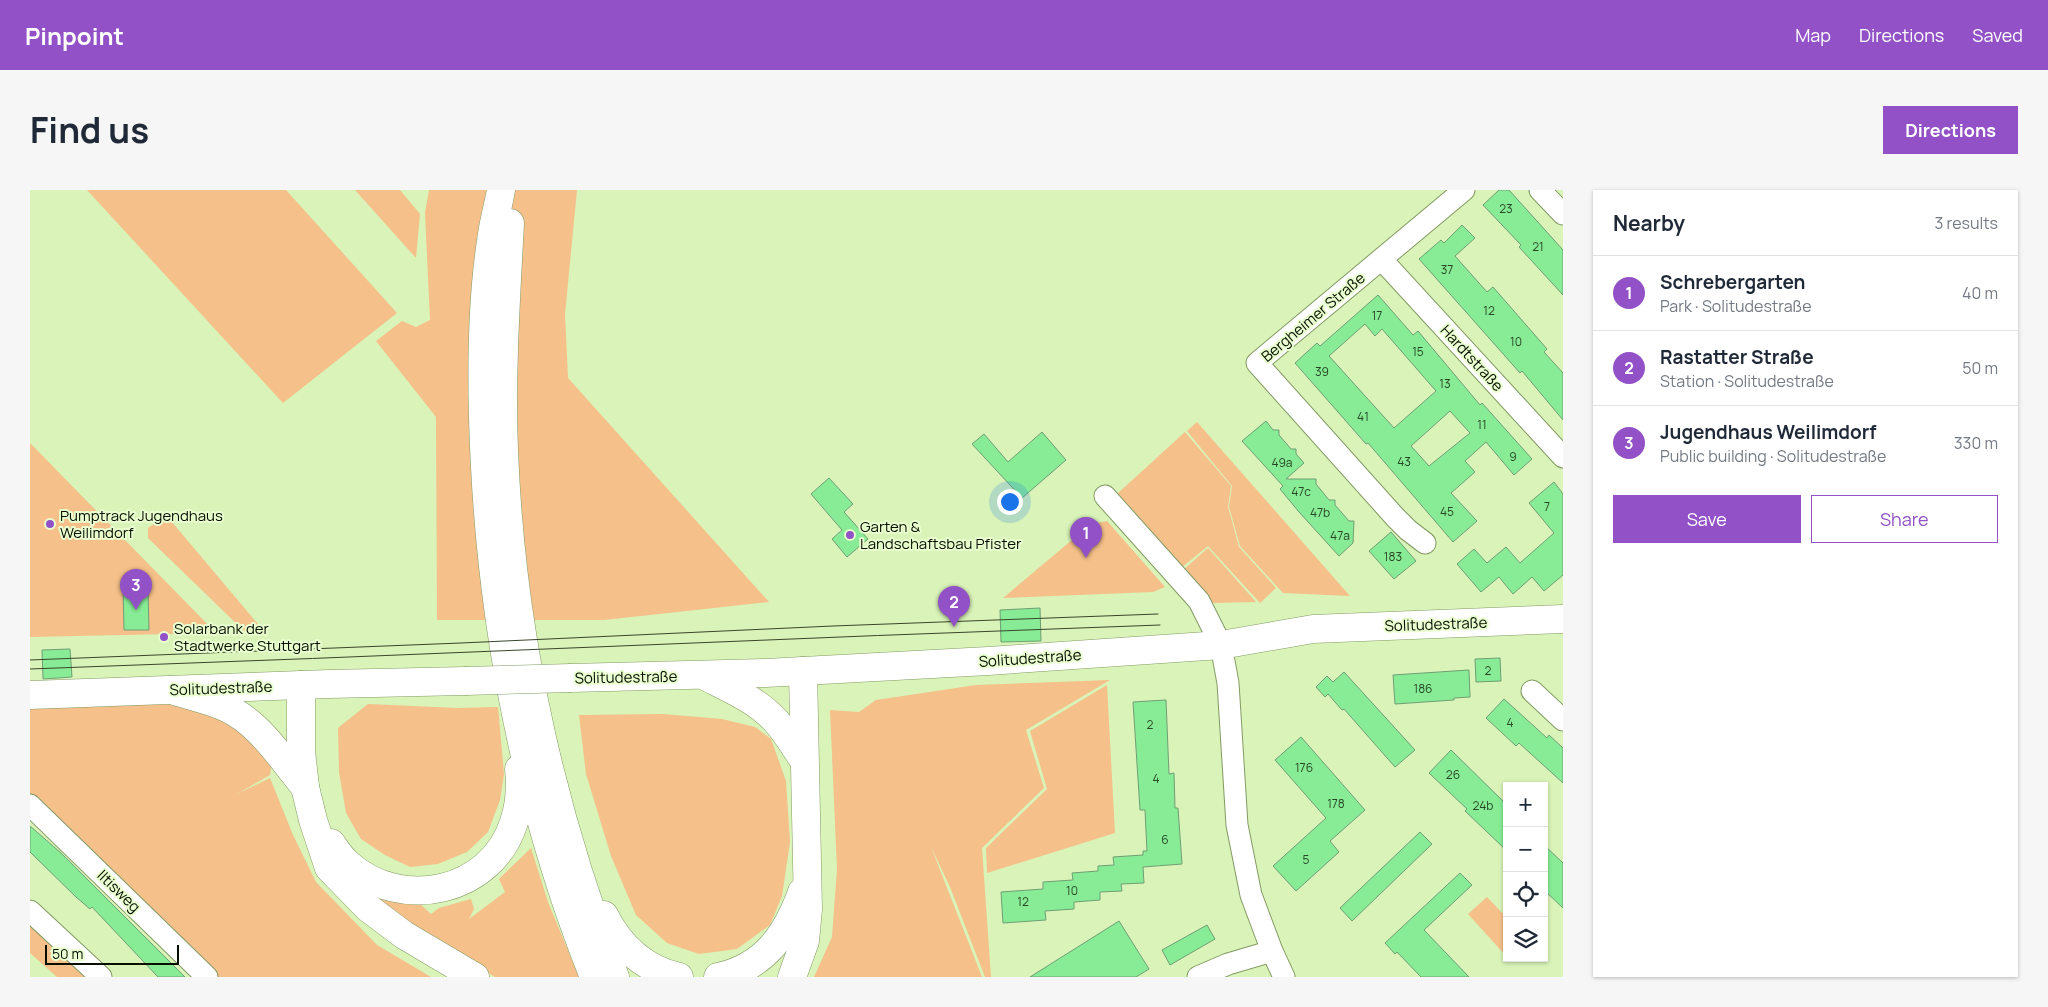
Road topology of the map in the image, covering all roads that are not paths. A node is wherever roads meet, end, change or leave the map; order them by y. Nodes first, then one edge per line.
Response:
1 (501, 190) edge
2 (512, 190) edge
3 (1464, 190) edge
4 (1540, 190) edge
5 (1563, 214) edge
6 (1382, 260) junction
7 (1563, 456) edge
8 (1105, 496) dead end
9 (1425, 542) dead end
10 (1563, 619) edge
11 (1221, 645) junction
12 (803, 671) junction
13 (703, 675) junction
14 (301, 685) junction
15 (171, 690) junction
16 (1532, 691) dead end
17 (30, 695) edge
18 (1563, 720) edge
19 (521, 737) junction
20 (804, 761) junction
21 (304, 787) junction
22 (30, 805) edge
23 (313, 820) junction
24 (806, 881) junction
25 (586, 897) junction
26 (30, 911) edge
27 (1272, 951) junction
28 (101, 977) edge
29 (207, 977) edge
30 (475, 977) edge
31 (594, 977) edge
32 (615, 977) edge
33 (679, 977) edge
34 (718, 977) edge
35 (792, 977) edge
36 (1198, 977) edge
37 (1284, 977) edge

1 - 19 main road
2 - 25 main road
3 - 6 street, Bergheimer Straße
4 - 5 street
6 - 7 street, Hardtstraße
6 - 9 street, Bergheimer Straße
8 - 11 street
10 - 11 main road, Solitudestraße
11 - 12 main road, Solitudestraße
11 - 27 street
12 - 13 main road, Solitudestraße
12 - 20 main road
13 - 14 main road, Solitudestraße, bridge
13 - 20 main road
14 - 15 main road, Solitudestraße
14 - 21 main road
15 - 17 main road, Solitudestraße
15 - 21 main road
16 - 18 street
19 - 23 main road
19 - 31 main road
20 - 24 main road
21 - 23 main road
22 - 29 street, Iltisweg
23 - 30 main road
24 - 34 main road
24 - 35 main road
25 - 32 main road
25 - 33 main road
26 - 28 street
27 - 36 street
27 - 37 street

